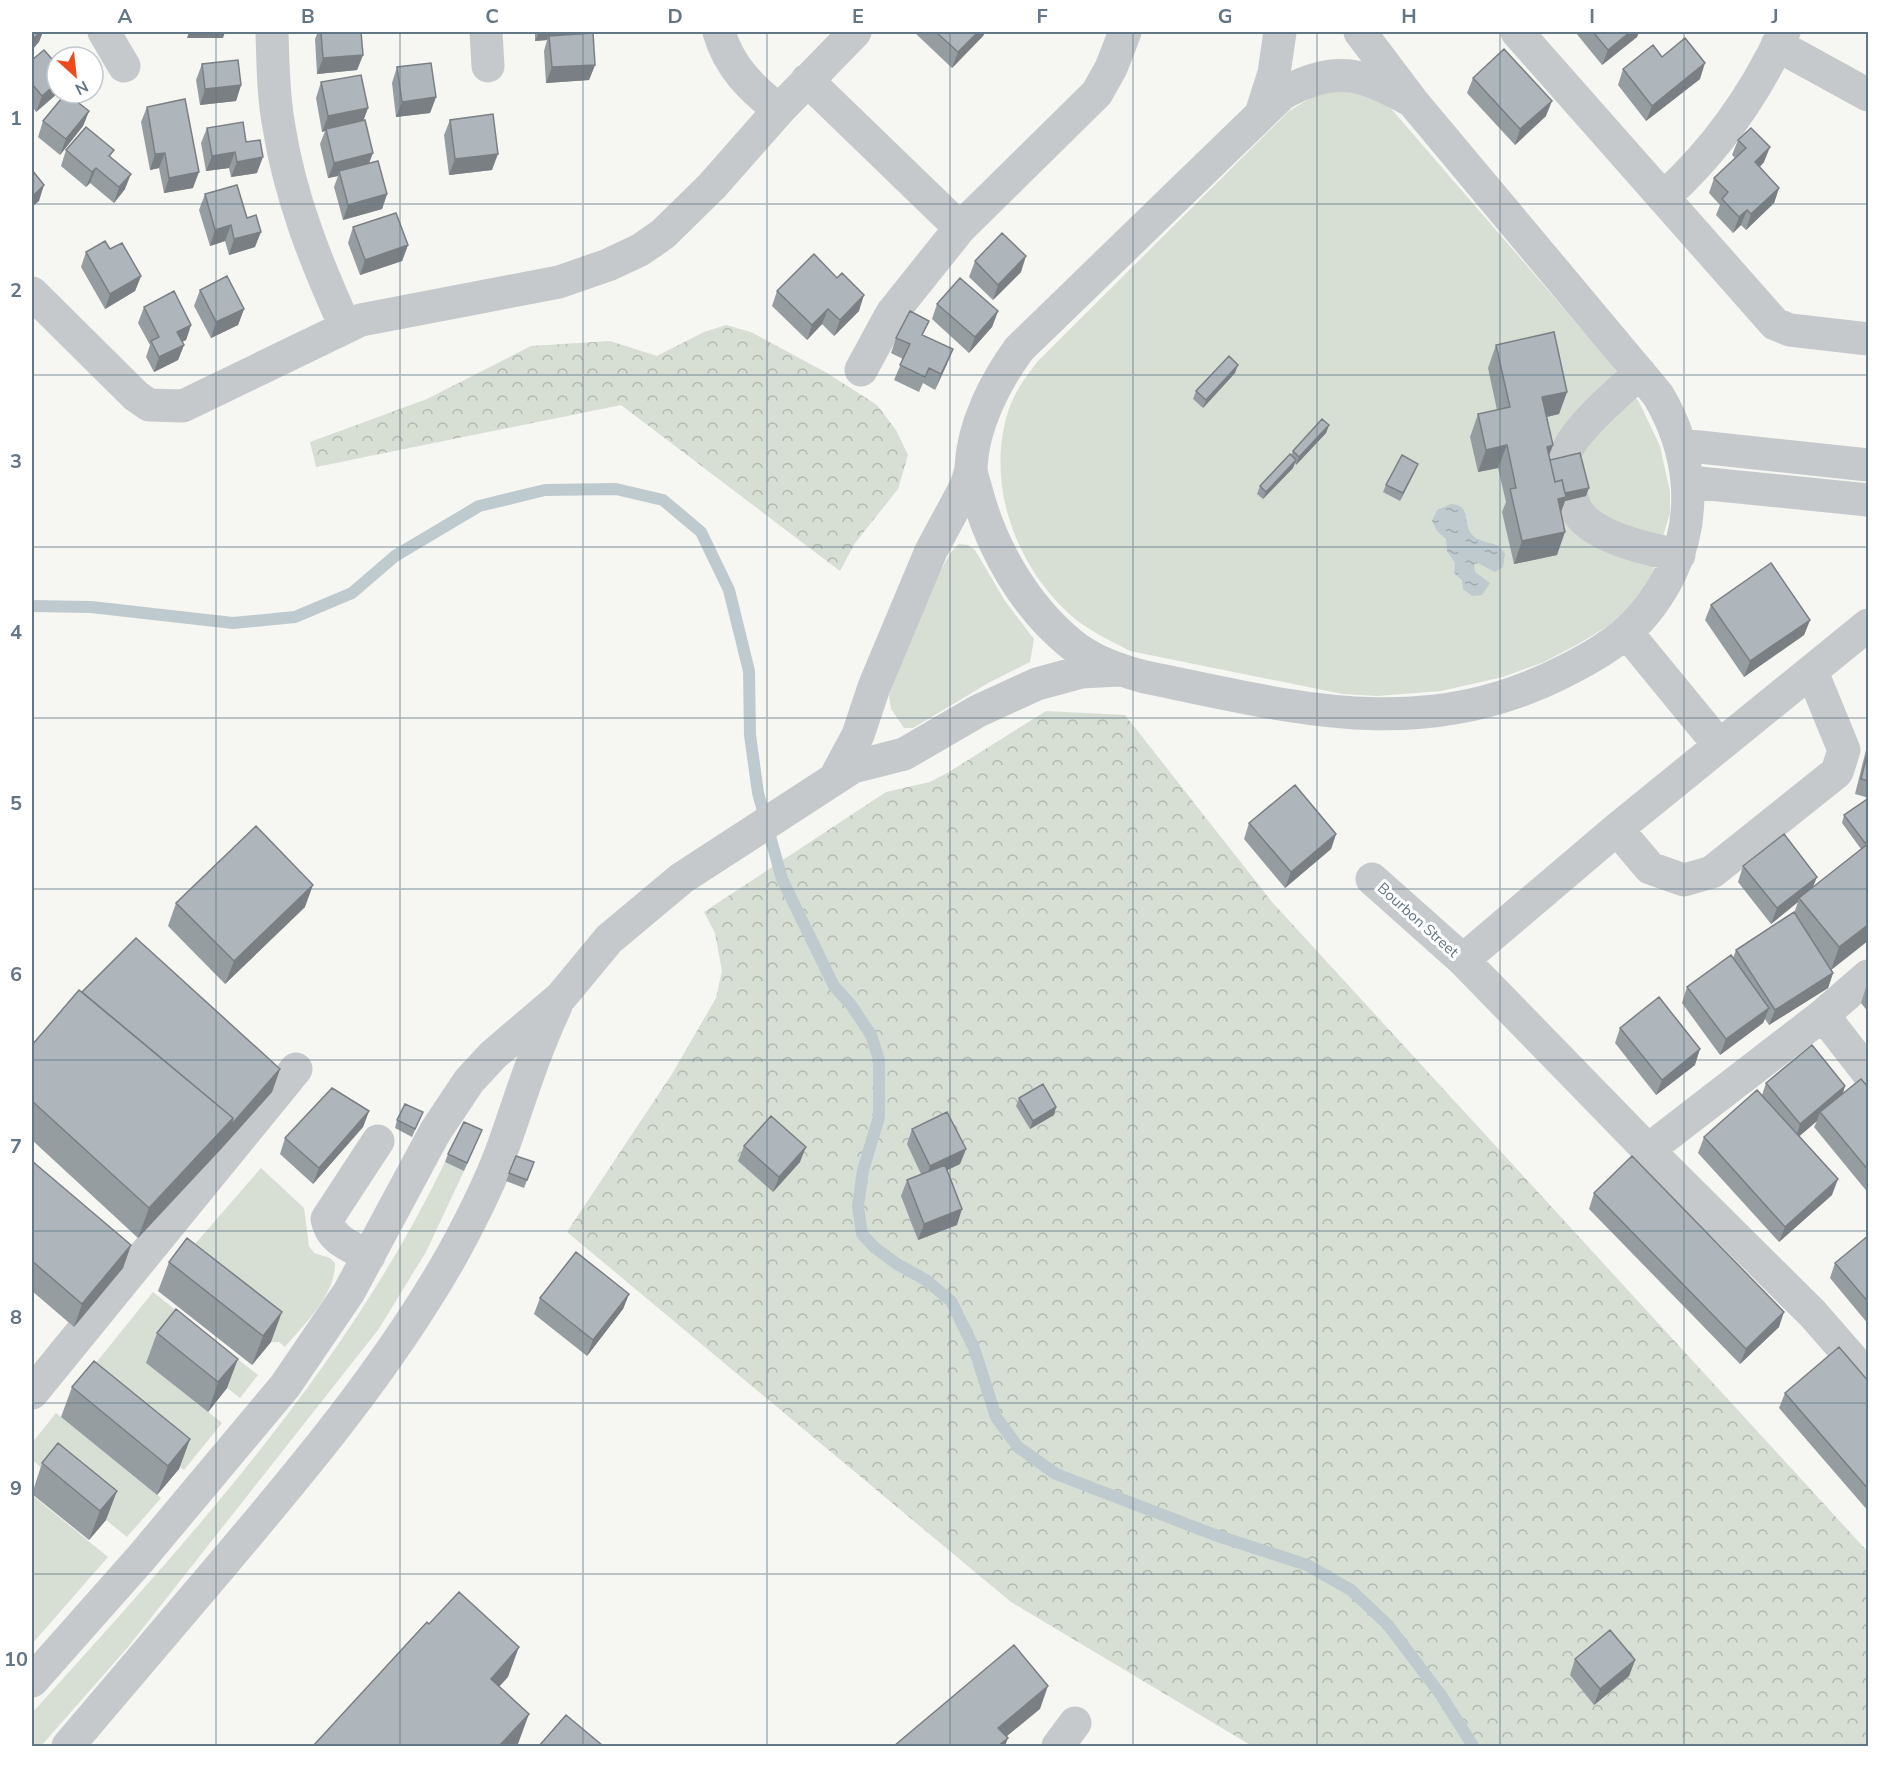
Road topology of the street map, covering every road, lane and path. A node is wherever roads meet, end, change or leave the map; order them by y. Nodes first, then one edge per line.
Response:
1 (104, 32) edge
2 (272, 32) edge
3 (486, 32) edge
4 (719, 32) edge
5 (855, 32) edge
6 (1125, 32) edge
7 (1280, 32) edge
8 (1360, 32) edge
9 (1517, 32) edge
10 (1780, 38) edge
11 (124, 66) dead end
12 (488, 66) dead end
13 (807, 80) junction
14 (1869, 95) edge
15 (1412, 101) junction
16 (779, 110) junction
17 (1262, 111) junction
18 (1665, 196) junction
19 (960, 228) junction
20 (32, 293) edge
21 (345, 326) junction
22 (1869, 339) edge
23 (861, 370) dead end
24 (1640, 373) junction
25 (1681, 446) junction
26 (1869, 465) edge
27 (971, 470) junction
28 (1689, 482) junction
29 (1869, 500) edge
30 (1679, 555) junction
31 (1869, 625) edge
32 (1628, 634) junction
33 (1121, 670) junction
34 (1812, 672) junction
35 (1719, 745) junction
36 (834, 778) junction
37 (1617, 829) junction
38 (1372, 879) dead end
39 (1463, 960) junction
40 (1869, 976) edge
41 (561, 997) junction
42 (1824, 1015) junction
43 (296, 1069) dead end
44 (1869, 1072) edge
45 (378, 1142) dead end
46 (1648, 1150) junction
47 (369, 1256) junction
48 (1869, 1377) edge
49 (32, 1393) edge
50 (32, 1682) edge
51 (68, 1746) edge

1 - 11 street
2 - 21 street
3 - 12 street
4 - 16 street
5 - 13 street
6 - 19 street
7 - 17 street
8 - 15 street
9 - 18 street
10 - 14 street
10 - 18 street
13 - 16 street
13 - 19 street
15 - 17 street
15 - 24 street
16 - 21 street
17 - 27 street
18 - 22 street
19 - 23 street
20 - 21 street
24 - 25 street
24 - 30 street
25 - 26 street
25 - 28 street
27 - 33 street
27 - 36 street
28 - 29 street
28 - 30 street
30 - 32 street
31 - 34 street
32 - 33 street
32 - 35 street
33 - 36 street
34 - 35 street
34 - 37 street
35 - 37 street
36 - 41 street
37 - 39 street
38 - 39 street, Bourbon Street
39 - 46 street, Bourbon Street
40 - 42 street
41 - 47 street
41 - 51 street
42 - 44 street
42 - 46 street
43 - 49 street
45 - 47 street
46 - 48 street, Bourbon Street
47 - 50 street

